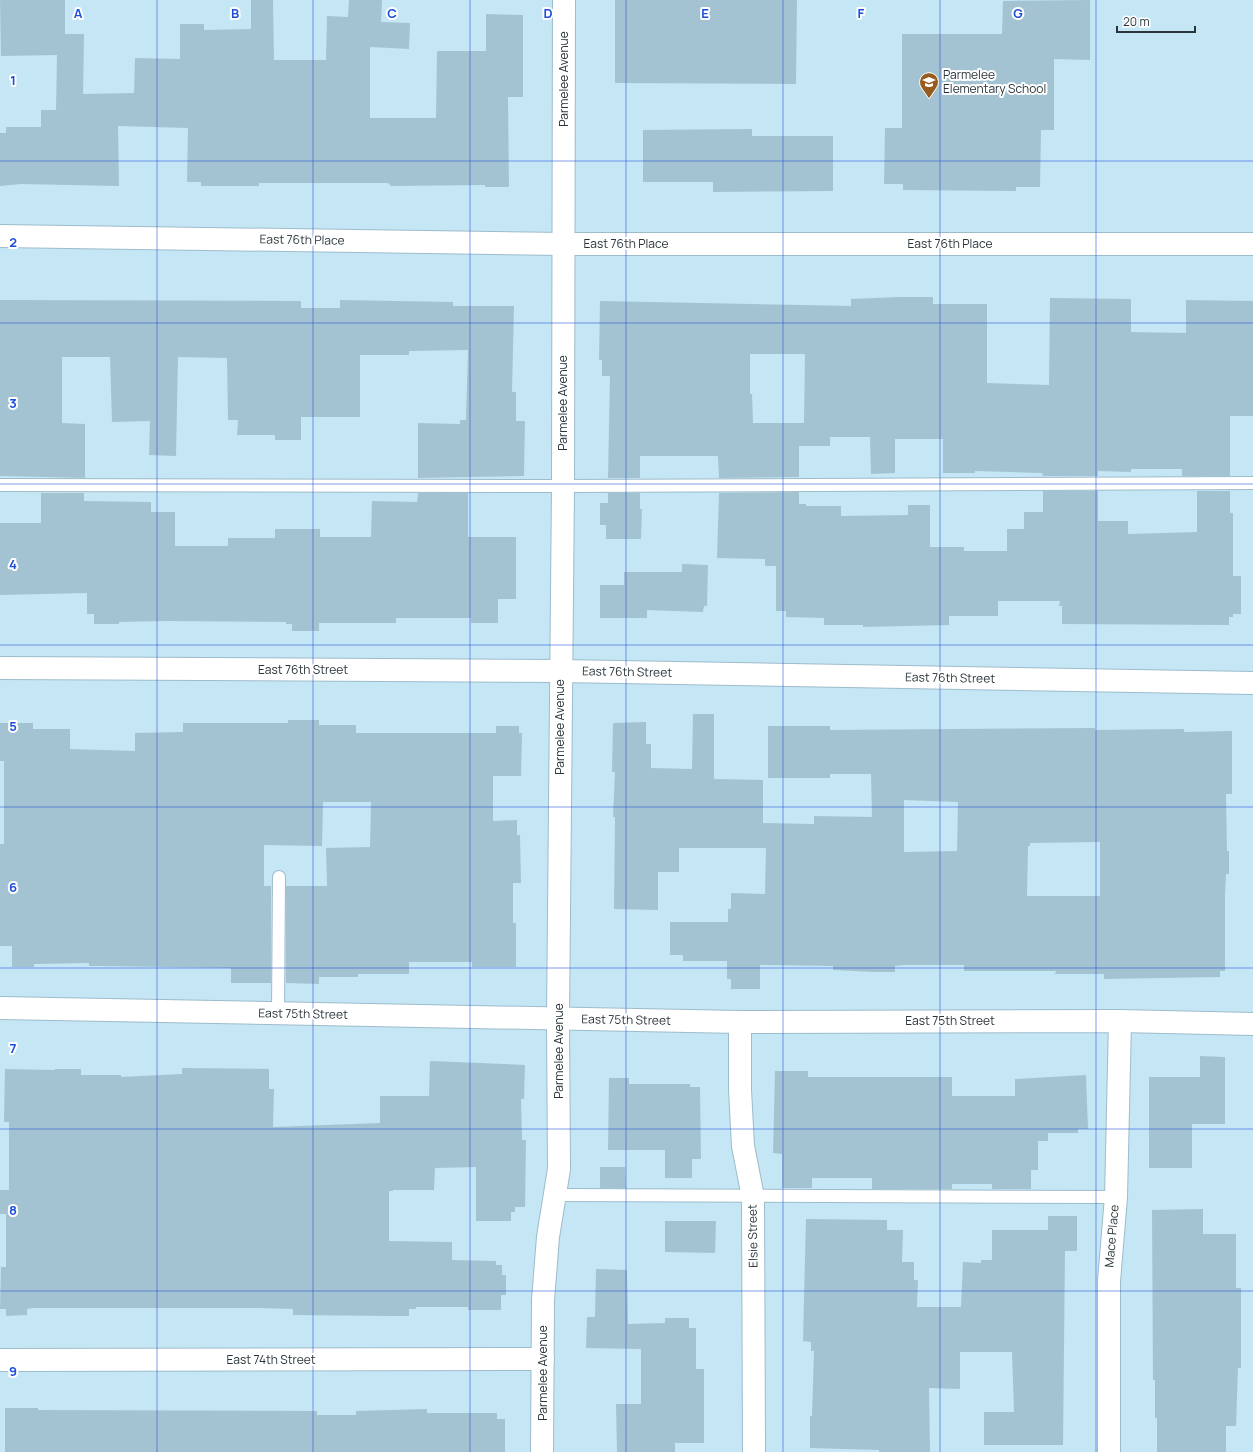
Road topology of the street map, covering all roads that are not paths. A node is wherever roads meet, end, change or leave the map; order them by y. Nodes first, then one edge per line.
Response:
1 (564, 0) edge
2 (0, 236) edge
3 (564, 244) junction
4 (1253, 244) edge
5 (1253, 483) edge
6 (0, 485) edge
7 (563, 486) junction
8 (0, 668) edge
9 (561, 671) junction
10 (1253, 683) edge
11 (279, 877) dead end
12 (0, 1008) edge
13 (278, 1014) junction
14 (558, 1019) junction
15 (1120, 1021) junction
16 (740, 1022) junction
17 (1253, 1024) edge
18 (555, 1195) junction
19 (753, 1197) junction
20 (1116, 1197) junction
21 (0, 1360) edge
22 (543, 1360) junction
23 (542, 1452) edge
24 (754, 1452) edge
25 (1109, 1452) edge

1 - 3 street, Parmelee Avenue
2 - 3 street, East 76th Place
3 - 4 street, East 76th Place
3 - 7 street, Parmelee Avenue
5 - 7 lane
6 - 7 lane
7 - 9 street, Parmelee Avenue
8 - 9 street, East 76th Street
9 - 10 street, East 76th Street
9 - 14 street, Parmelee Avenue
11 - 13 lane
12 - 13 street, East 75th Street
13 - 14 street, East 75th Street
14 - 16 street, East 75th Street
14 - 18 street, Parmelee Avenue
15 - 16 street, East 75th Street
15 - 17 street, East 75th Street
15 - 20 street, Mace Place
16 - 19 street, Elsie Street
18 - 19 lane
18 - 22 street, Parmelee Avenue
19 - 20 lane
19 - 24 street, Elsie Street
20 - 25 street, Mace Place
21 - 22 street, East 74th Street
22 - 23 street, Parmelee Avenue

